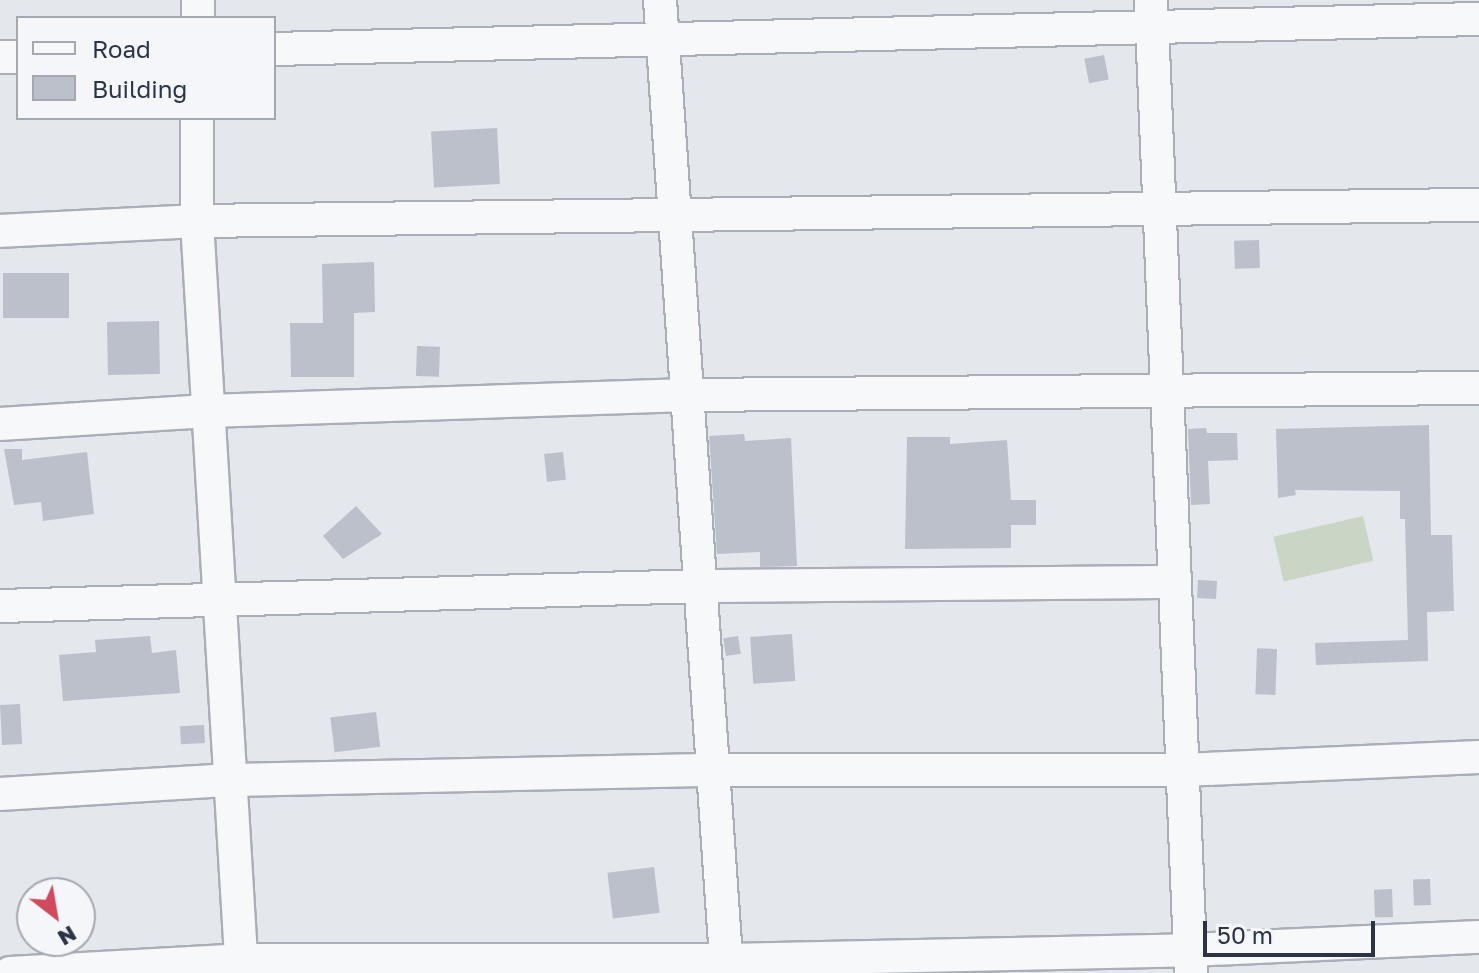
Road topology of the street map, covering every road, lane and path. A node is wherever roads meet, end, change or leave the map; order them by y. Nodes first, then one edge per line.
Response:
1 (660, 0) edge
2 (1152, 12) edge
3 (1479, 19) edge
4 (664, 38) junction
5 (276, 49) edge
6 (197, 120) edge
7 (1479, 205) edge
8 (1160, 209) junction
9 (674, 215) junction
10 (197, 221) junction
11 (0, 231) edge
12 (1479, 388) edge
13 (1168, 390) junction
14 (688, 395) junction
15 (208, 411) junction
16 (0, 424) edge
17 (1175, 582) junction
18 (703, 586) junction
19 (220, 601) junction
20 (0, 606) edge
21 (1479, 757) edge
22 (715, 770) junction
23 (1183, 770) junction
24 (231, 780) junction
25 (0, 794) edge
26 (1479, 937) edge
27 (1191, 962) edge
28 (242, 967) edge
29 (727, 967) edge
30 (10, 973) edge

1 - 4 street
2 - 3 street
2 - 4 street
2 - 8 street
4 - 5 street
4 - 9 street
6 - 10 street
7 - 8 street
8 - 9 street
8 - 13 street
9 - 10 street
9 - 14 street
10 - 11 street
10 - 15 street
12 - 13 street
13 - 14 street
13 - 17 street
14 - 15 street
14 - 18 street
15 - 16 street
15 - 19 street
17 - 18 street
17 - 23 street
18 - 19 street
18 - 22 street
19 - 20 street
19 - 24 street
21 - 23 street
22 - 23 street
22 - 24 street
22 - 29 street
23 - 27 street
24 - 25 street
24 - 28 street
26 - 27 street
27 - 29 street
28 - 29 street
28 - 30 street

